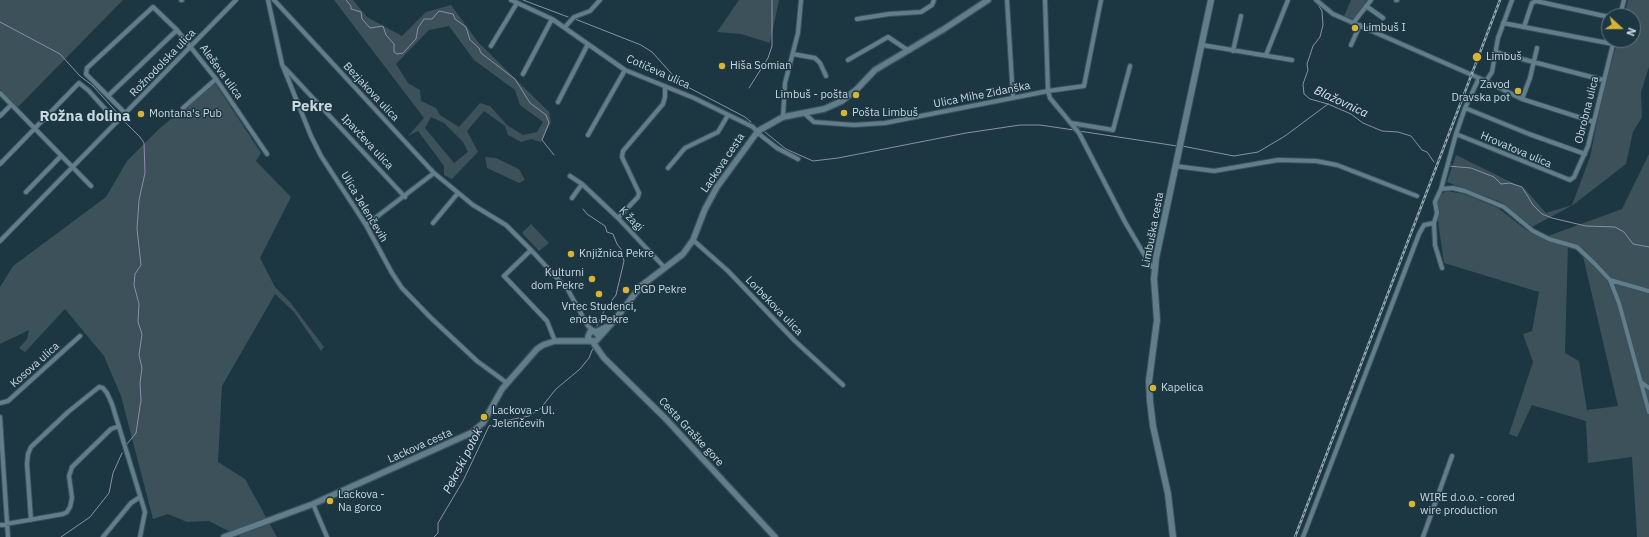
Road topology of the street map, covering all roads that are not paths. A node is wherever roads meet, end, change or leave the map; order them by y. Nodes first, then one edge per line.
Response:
1 (236, 0) edge
2 (268, 0) edge
3 (274, 0) edge
4 (511, 0) edge
5 (600, 0) edge
6 (801, 0) edge
7 (934, 0) edge
8 (988, 0) edge
9 (1007, 0) edge
10 (1045, 0) edge
11 (1101, 0) edge
12 (1211, 0) edge
13 (1288, 0) edge
14 (1316, 0) edge
15 (1371, 0) edge
16 (1512, 0) edge
17 (517, 3) junction
18 (1366, 6) junction
19 (1601, 15) edge
20 (1241, 16) dead end
21 (1383, 18) dead end
22 (552, 19) junction
23 (857, 19) dead end
24 (1354, 22) junction
25 (1503, 23) junction
26 (1360, 25) junction
27 (565, 27) junction
28 (1524, 27) junction
29 (177, 30) junction
30 (1601, 40) edge
31 (588, 44) junction
32 (1202, 45) junction
33 (1351, 45) dead end
34 (191, 46) junction
35 (492, 46) dead end
36 (1537, 48) dead end
37 (1612, 48) edge
38 (909, 51) junction
39 (1233, 51) junction
40 (1495, 52) junction
41 (793, 54) junction
42 (1266, 55) junction
43 (848, 60) dead end
44 (1292, 60) dead end
45 (1535, 61) junction
46 (282, 64) junction
47 (1130, 66) dead end
48 (625, 70) junction
49 (523, 74) dead end
50 (826, 76) dead end
51 (1478, 78) junction
52 (216, 79) junction
53 (1604, 80) junction
54 (1486, 82) junction
55 (665, 86) junction
56 (1048, 91) junction
57 (0, 92) edge
58 (108, 96) junction
59 (1014, 98) junction
60 (1522, 99) junction
61 (558, 102) dead end
62 (11, 105) junction
63 (183, 108) dead end
64 (1465, 108) junction
65 (804, 113) junction
66 (126, 114) junction
67 (0, 116) edge
68 (728, 116) junction
69 (783, 117) junction
70 (117, 122) junction
71 (1594, 122) junction
72 (1071, 124) junction
73 (34, 129) junction
74 (758, 131) junction
75 (1456, 134) junction
76 (588, 135) dead end
77 (267, 154) dead end
78 (1585, 154) junction
79 (61, 156) junction
80 (798, 159) dead end
81 (0, 164) edge
82 (1175, 166) junction
83 (73, 167) junction
84 (668, 168) dead end
85 (434, 173) junction
86 (570, 176) dead end
87 (1570, 180) joint
88 (582, 184) junction
89 (91, 186) dead end
90 (1441, 189) junction
91 (26, 192) dead end
92 (458, 193) junction
93 (1417, 196) dead end
94 (405, 197) junction
95 (572, 198) dead end
96 (618, 218) junction
97 (433, 223) dead end
98 (1434, 223) junction
99 (366, 225) junction
100 (693, 240) junction
101 (0, 241) edge
102 (531, 250) junction
103 (665, 268) junction
104 (1442, 268) dead end
105 (1155, 269) junction
106 (1610, 280) junction
107 (1649, 292) edge
108 (80, 336) dead end
109 (593, 336) junction
110 (555, 341) junction
111 (1641, 382) junction
112 (507, 383) junction
113 (843, 385) dead end
114 (1649, 388) edge
115 (0, 403) edge
116 (1649, 412) edge
117 (0, 417) edge
118 (119, 426) junction
119 (1452, 456) dead end
120 (2, 491) edge
121 (140, 497) junction
122 (312, 504) junction
123 (2, 508) edge
124 (31, 520) junction
125 (6, 524) junction
126 (0, 525) edge
127 (8, 537) edge
128 (103, 537) edge
129 (140, 537) edge
130 (224, 537) edge
131 (327, 537) edge
132 (775, 537) edge
133 (1173, 537) edge
134 (1303, 537) edge
135 (1423, 537) edge

1 - 34 street, Rožnodolska ulica
2 - 46 street, Ulica Jelenčevih
3 - 85 street, Bezjakova ulica
4 - 17 street, Cotičeva ulica
5 - 27 street
6 - 41 street
7 - 23 street
8 - 38 street, Lackova cesta
9 - 59 street
10 - 56 street
11 - 56 street
12 - 32 main road, Limbuška cesta
13 - 42 street
14 - 24 street
15 - 18 street
16 - 25 street
17 - 22 street, Cotičeva ulica
17 - 35 street
18 - 21 street
18 - 24 street
19 - 28 street
20 - 39 street
22 - 27 street, Cotičeva ulica
22 - 49 street
24 - 26 street
25 - 28 street
25 - 40 street
26 - 33 street
26 - 51 street
27 - 31 street, Cotičeva ulica
28 - 30 street
29 - 34 street, Aleševa ulica
29 - 58 street
29 - 58 street, Aleševa ulica
31 - 48 street, Cotičeva ulica
31 - 61 street
32 - 39 street
32 - 82 main road, Limbuška cesta
34 - 52 street, Aleševa ulica
34 - 66 street, Rožnodolska ulica
36 - 45 street
37 - 53 street, Obrobna ulica
38 - 43 street
38 - 65 street, Lackova cesta
39 - 42 street
40 - 45 street
40 - 54 street
41 - 50 street
41 - 69 street
42 - 44 street
45 - 53 street
45 - 60 street
46 - 94 street, Ipavčeva ulica
46 - 99 street, Ulica Jelenčevih
47 - 72 street
48 - 55 street, Cotičeva ulica
48 - 76 street
51 - 54 street
51 - 64 street
52 - 63 street
52 - 77 street, Aleševa ulica
53 - 71 street, Obrobna ulica
54 - 60 street
55 - 68 street, Cotičeva ulica
55 - 96 street
56 - 59 street, Ulica Mihe Zidanška
56 - 72 street, Ulica Mihe Zidanška
57 - 62 street
58 - 66 street
59 - 65 street, Ulica Mihe Zidanška
60 - 71 street
62 - 67 street
62 - 73 street
64 - 75 street
64 - 78 street
65 - 69 street, Lackova cesta
66 - 70 street, Rožnodolska ulica
68 - 74 street, Cotičeva ulica
68 - 84 street
69 - 74 street, Lackova cesta
70 - 73 street
70 - 83 street, Rožnodolska ulica
71 - 78 street, Obrobna ulica
72 - 105 street, Ulica Mihe Zidanška
73 - 79 street
73 - 81 street
74 - 80 street, Cotičeva ulica
74 - 100 street, Lackova cesta
75 - 87 street, Hrovatova ulica
75 - 90 street
78 - 87 street, Obrobna ulica
79 - 83 street
79 - 91 street
82 - 93 street
82 - 105 main road, Limbuška cesta
83 - 89 street
83 - 101 street, Rožnodolska ulica
85 - 92 street, Bezjakova ulica
85 - 94 street
86 - 88 street, K žagi
88 - 95 street
88 - 96 street, K žagi
90 - 98 street
90 - 106 street
92 - 97 street
92 - 102 street, Bezjakova ulica
94 - 99 street
96 - 103 street, K žagi
98 - 104 street
98 - 134 street
99 - 112 street, Ulica Jelenčevih
100 - 103 street, Lackova cesta
100 - 113 street, Lorbekova ulica
102 - 109 street, Bezjakova ulica
102 - 110 street
103 - 109 street, Lackova cesta
105 - 133 main road, Limbuška cesta
106 - 107 street
106 - 111 street
108 - 115 street, Kosova ulica
109 - 110 street, Lackova cesta
109 - 132 street, Cesta Graške gore
110 - 112 street, Lackova cesta
111 - 114 street
111 - 116 street
112 - 122 street, Lackova cesta
117 - 120 street
118 - 121 street
118 - 124 street
118 - 124 street
119 - 135 street
120 - 123 street
121 - 128 street
121 - 129 street
122 - 130 street, Lackova cesta
122 - 131 street
123 - 125 street
124 - 125 street
125 - 126 street
125 - 127 street

